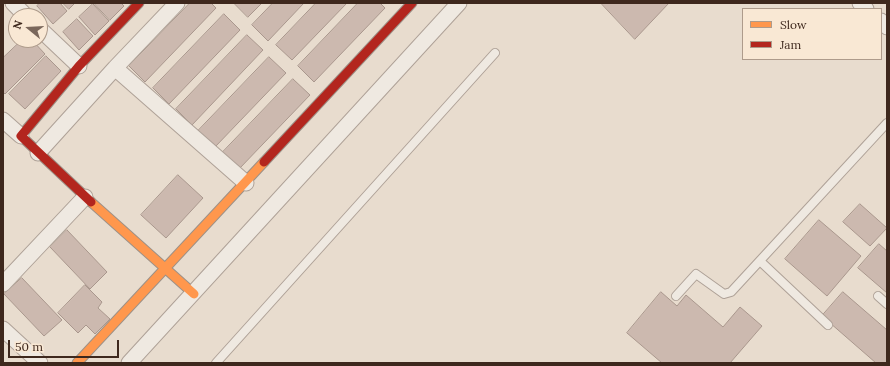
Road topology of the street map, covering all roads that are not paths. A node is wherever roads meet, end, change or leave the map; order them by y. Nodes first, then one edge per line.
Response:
1 (139, 3) edge
2 (177, 3) edge
3 (412, 3) edge
4 (459, 3) edge
5 (48, 37) edge
6 (495, 53) dead end
7 (79, 66) junction
8 (115, 68) junction
9 (3, 120) edge
10 (887, 123) edge
11 (20, 136) junction
12 (38, 152) junction
13 (246, 183) junction
14 (85, 197) junction
15 (760, 261) junction
16 (164, 269) junction
17 (3, 284) edge
18 (194, 294) junction
19 (676, 296) dead end
20 (878, 296) dead end
21 (887, 304) edge
22 (828, 325) dead end
23 (3, 328) edge
24 (40, 363) edge
25 (77, 363) edge
26 (130, 363) edge
27 (216, 363) edge

1 - 7 street
2 - 8 street
3 - 13 street
4 - 18 street
5 - 7 street
6 - 27 lane
7 - 11 street
8 - 12 street
8 - 13 street
9 - 11 street
10 - 15 lane
11 - 12 street
12 - 14 street
13 - 16 street
14 - 16 street
14 - 17 street
15 - 19 lane
15 - 22 lane
16 - 18 street
16 - 25 street
18 - 26 street
20 - 21 lane
23 - 24 street

